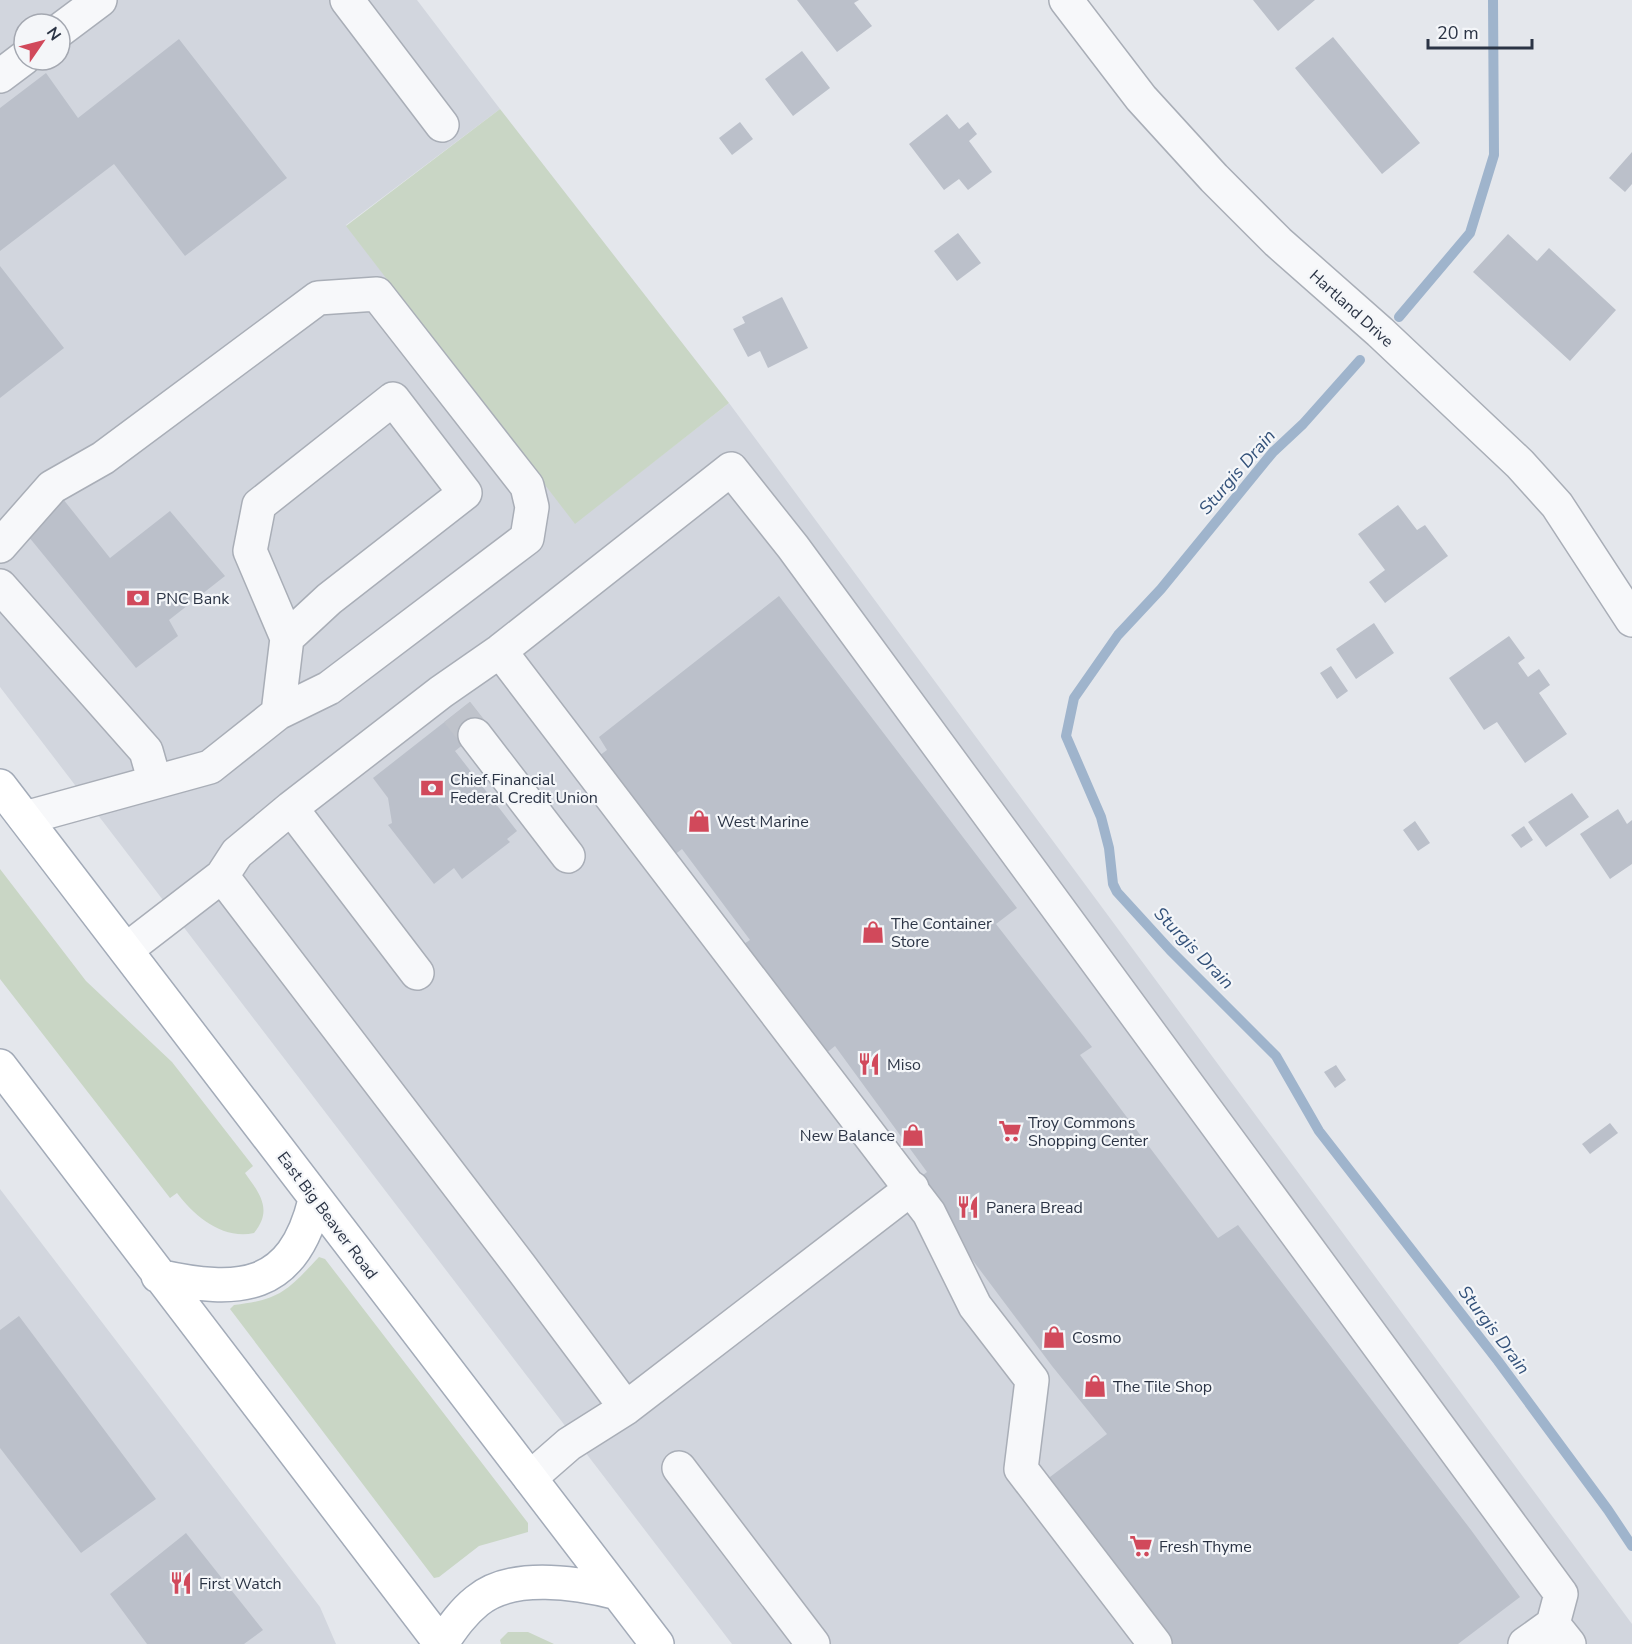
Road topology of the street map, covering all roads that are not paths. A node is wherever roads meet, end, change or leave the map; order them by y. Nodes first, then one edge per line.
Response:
1 (100, 0) edge
2 (347, 0) edge
3 (1066, 0) edge
4 (72, 21) edge
5 (442, 125) dead end
6 (0, 546) edge
7 (0, 586) edge
8 (1632, 620) edge
9 (287, 638) junction
10 (500, 651) junction
11 (278, 713) junction
12 (458, 713) junction
13 (147, 784) junction
14 (0, 786) edge
15 (291, 808) junction
16 (25, 818) junction
17 (568, 856) dead end
18 (222, 876) junction
19 (126, 950) junction
20 (417, 973) dead end
21 (0, 1066) edge
22 (912, 1188) junction
23 (315, 1200) junction
24 (158, 1276) junction
25 (626, 1408) junction
26 (679, 1468) dead end
27 (530, 1478) junction
28 (618, 1593) junction
29 (1561, 1634) edge
30 (441, 1644) edge
31 (657, 1644) edge
32 (813, 1644) edge
33 (1155, 1644) edge
34 (1525, 1644) edge

1 - 4 street
2 - 5 street
3 - 8 street, Hartland Drive
6 - 11 street
7 - 13 street
9 - 9 street
9 - 11 street
10 - 12 street
10 - 22 street
10 - 29 street
11 - 13 street
12 - 15 street
12 - 17 street
13 - 16 street
14 - 16 main road, East Big Beaver Road
15 - 18 street
15 - 20 street
16 - 19 main road, East Big Beaver Road
18 - 19 street
18 - 25 street
19 - 23 main road, East Big Beaver Road
21 - 24 main road
22 - 25 street
22 - 33 street
23 - 24 main road
23 - 27 main road, East Big Beaver Road
24 - 30 main road
25 - 27 street
26 - 32 street
27 - 28 main road, East Big Beaver Road
28 - 30 main road
28 - 31 main road, East Big Beaver Road
29 - 34 street

